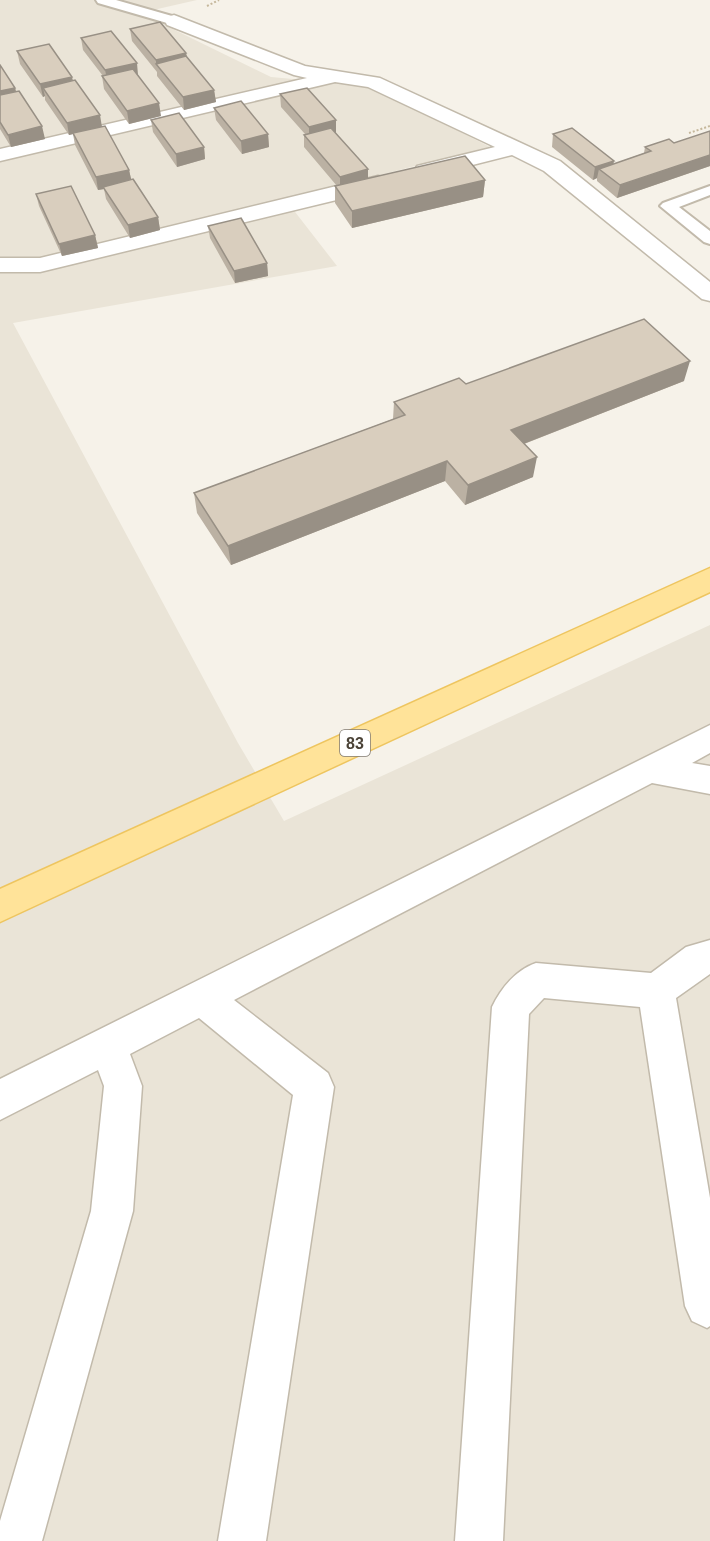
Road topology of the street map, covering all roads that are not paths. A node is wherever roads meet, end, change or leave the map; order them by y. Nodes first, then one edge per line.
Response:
1 (102, 0) edge
2 (174, 21) joint
3 (337, 76) junction
4 (516, 148) junction
5 (0, 155) edge
6 (710, 190) edge
7 (710, 239) edge
8 (0, 265) edge
9 (710, 294) edge
10 (710, 579) edge
11 (710, 738) edge
12 (649, 770) junction
13 (710, 780) edge
14 (0, 906) edge
15 (710, 957) edge
16 (656, 991) junction
17 (201, 998) junction
18 (108, 1045) junction
19 (0, 1100) edge
20 (707, 1306) dead end
21 (18, 1541) edge
22 (242, 1541) edge
23 (479, 1541) edge

1 - 2 lane
2 - 3 street
3 - 4 street
3 - 5 street
4 - 8 street
4 - 9 street
6 - 7 lane
10 - 14 main road, 83
11 - 12 street
12 - 13 street
12 - 17 street
15 - 16 street
16 - 20 street
16 - 23 street
17 - 18 street
17 - 22 street
18 - 19 street
18 - 21 street

